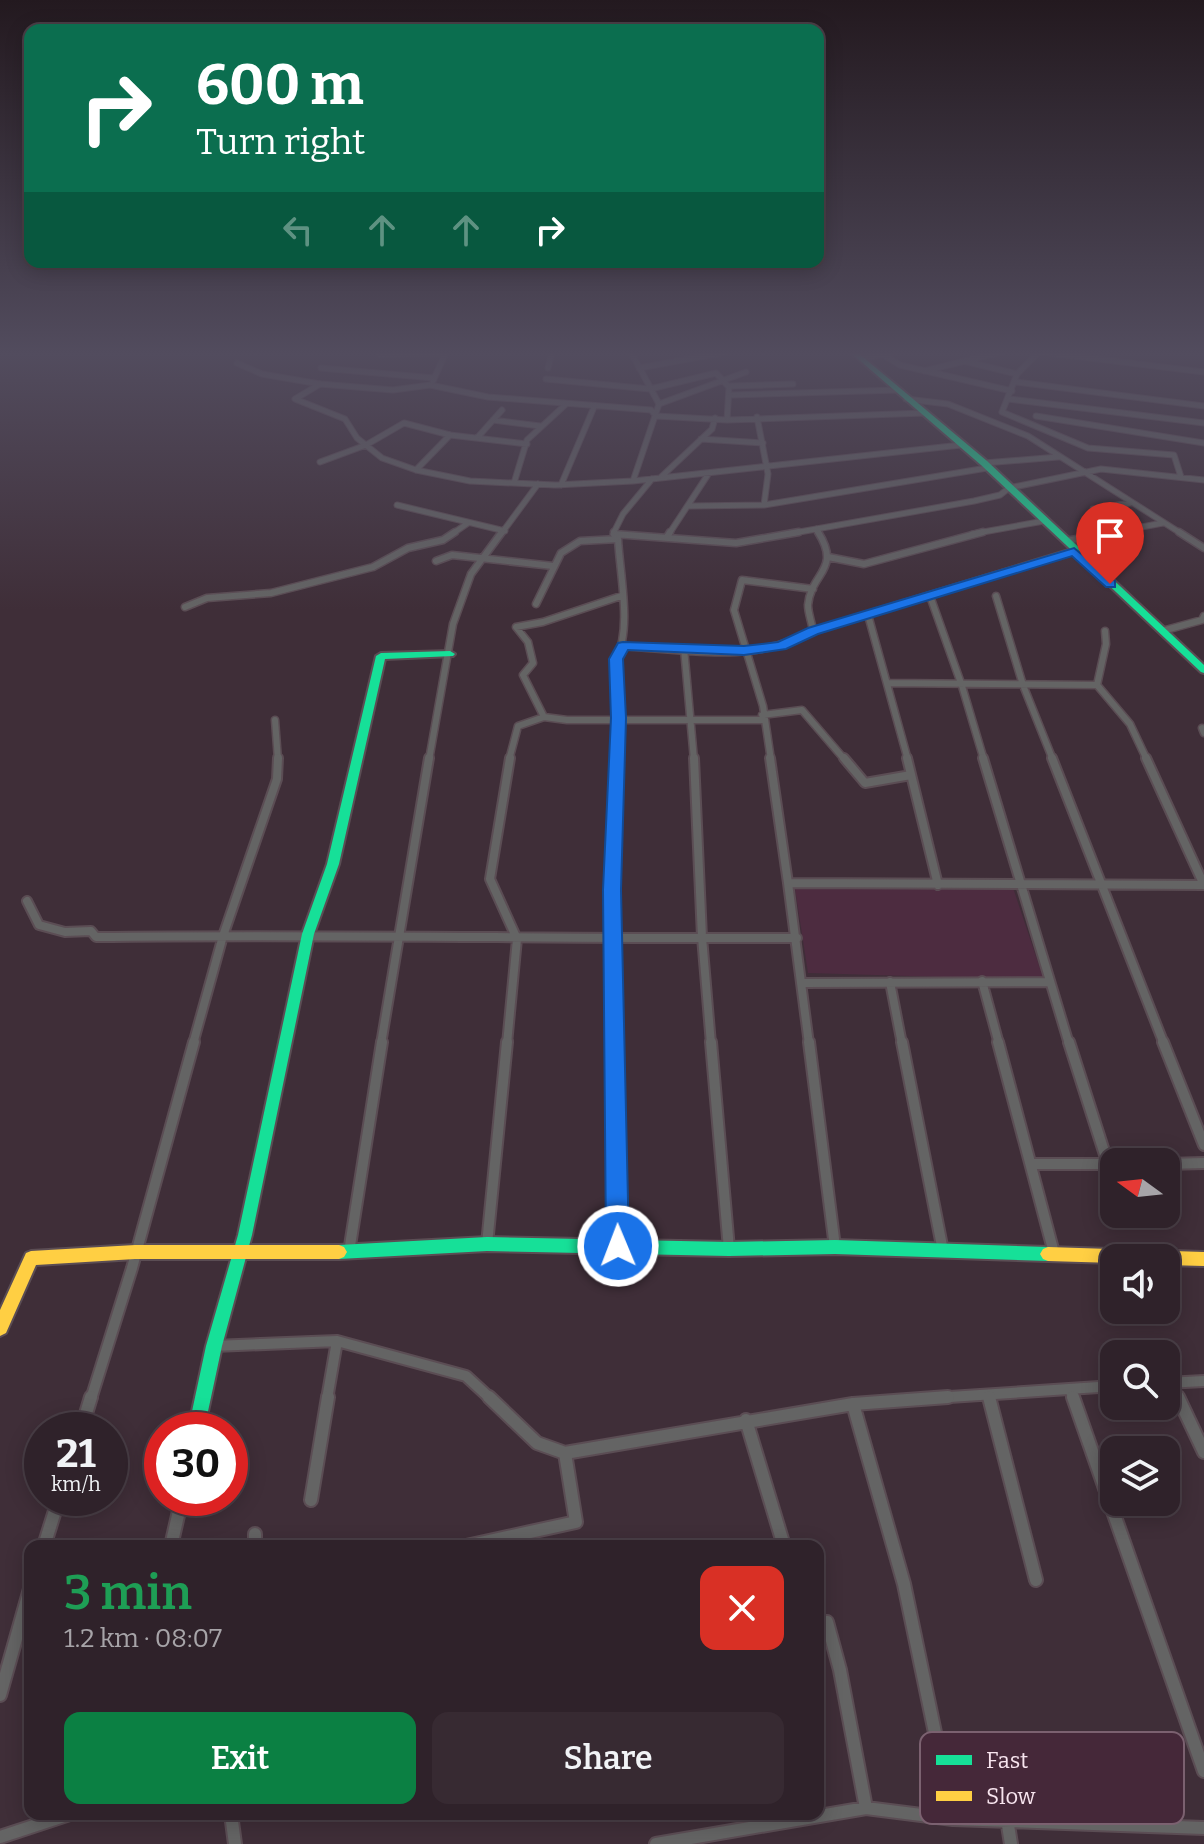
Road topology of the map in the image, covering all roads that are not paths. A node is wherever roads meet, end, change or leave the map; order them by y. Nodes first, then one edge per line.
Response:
1 (360, 438) edge
2 (378, 438) edge
3 (447, 438) edge
4 (477, 438) edge
5 (531, 438) edge
6 (581, 438) edge
7 (648, 438) edge
8 (762, 438) edge
9 (953, 438) edge
10 (1031, 438) edge
11 (1066, 438) edge
12 (1168, 438) edge
13 (700, 439) joint
14 (763, 443) junction
15 (1204, 443) edge
16 (527, 444) junction
17 (366, 445) junction
18 (961, 445) junction
19 (1058, 457) junction
20 (320, 462) dead end
21 (985, 466) junction
22 (766, 468) junction
23 (416, 470) junction
24 (1083, 472) junction
25 (709, 473) junction
26 (1181, 477) junction
27 (656, 478) junction
28 (1204, 480) edge
29 (633, 481) junction
30 (514, 483) junction
31 (538, 484) junction
32 (561, 485) junction
33 (1009, 488) junction
34 (1130, 503) junction
35 (397, 505) dead end
36 (764, 505) junction
37 (690, 506) junction
38 (1093, 509) dead end
39 (1044, 521) junction
40 (468, 523) junction
41 (1163, 523) junction
42 (816, 529) junction
43 (505, 531) junction
44 (615, 536) junction
45 (667, 537) junction
46 (1070, 546) junction
47 (1204, 548) edge
48 (828, 557) junction
49 (483, 560) junction
50 (436, 561) dead end
51 (553, 566) junction
52 (813, 589) junction
53 (621, 596) junction
54 (930, 596) junction
55 (996, 596) dead end
56 (536, 604) dead end
57 (185, 607) dead end
58 (868, 615) junction
59 (1204, 616) edge
60 (813, 631) junction
61 (1105, 631) dead end
62 (1162, 631) junction
63 (623, 646) junction
64 (684, 648) junction
65 (744, 651) junction
66 (450, 654) junction
67 (1204, 670) edge
68 (889, 683) junction
69 (1023, 685) junction
70 (1097, 685) junction
71 (962, 686) junction
72 (544, 717) junction
73 (762, 717) junction
74 (618, 718) junction
75 (275, 720) dead end
76 (689, 721) junction
77 (911, 775) junction
78 (788, 883) junction
79 (1018, 883) junction
80 (938, 885) junction
81 (1204, 885) edge
82 (1102, 886) junction
83 (27, 901) dead end
84 (308, 934) junction
85 (223, 936) junction
86 (398, 936) junction
87 (613, 937) junction
88 (702, 937) junction
89 (797, 938) junction
90 (517, 939) junction
91 (982, 981) junction
92 (890, 982) junction
93 (1050, 982) junction
94 (803, 983) junction
95 (1204, 1145) edge
96 (1106, 1148) edge
97 (1204, 1163) edge
98 (1031, 1164) junction
99 (1100, 1164) edge
100 (1180, 1164) edge
101 (487, 1244) junction
102 (618, 1246) junction
103 (835, 1247) junction
104 (729, 1249) junction
105 (240, 1251) junction
106 (943, 1251) junction
107 (135, 1252) junction
108 (349, 1252) junction
109 (1054, 1253) junction
110 (1204, 1259) edge
111 (0, 1328) edge
112 (337, 1341) junction
113 (214, 1346) junction
114 (1204, 1381) edge
115 (1180, 1382) edge
116 (1100, 1387) edge
117 (1070, 1389) junction
118 (988, 1395) junction
119 (853, 1404) junction
120 (1180, 1405) edge
121 (86, 1412) edge
122 (200, 1412) edge
123 (746, 1420) junction
124 (1204, 1452) edge
125 (565, 1453) junction
126 (311, 1500) dead end
127 (53, 1516) edge
128 (178, 1516) edge
129 (46, 1540) edge
130 (172, 1540) edge
131 (494, 1540) edge
132 (782, 1540) edge
133 (1036, 1580) dead end
134 (24, 1610) edge
135 (824, 1622) edge
136 (0, 1695) edge
137 (935, 1732) edge
138 (1204, 1771) edge
139 (866, 1808) junction
140 (824, 1815) edge
141 (920, 1815) edge
142 (52, 1820) edge
143 (232, 1820) edge
144 (796, 1820) edge
145 (1008, 1824) edge
146 (1116, 1824) edge
147 (1204, 1828) edge
148 (0, 1837) edge
149 (235, 1844) edge
150 (656, 1844) edge
151 (1011, 1844) edge

1 - 17 street
2 - 17 street
3 - 23 street
4 - 16 street
5 - 16 street
6 - 32 street
7 - 29 street
8 - 14 street
9 - 18 street
10 - 19 street
11 - 26 street
12 - 15 street
13 - 14 street
13 - 27 street
14 - 22 street
16 - 30 street
17 - 20 street
17 - 23 street
18 - 21 street
18 - 22 street
19 - 21 street
19 - 24 street
21 - 33 street
21 - 36 street
22 - 25 street
22 - 36 street
23 - 30 street
24 - 26 street
24 - 33 street
24 - 34 street
25 - 27 street
25 - 37 street
26 - 28 street
27 - 29 street
27 - 44 street
29 - 32 street
30 - 31 street
31 - 32 street
31 - 43 street
33 - 39 street
33 - 42 street
34 - 38 street
34 - 41 street
35 - 40 street
36 - 37 street
37 - 45 street
39 - 46 street
39 - 48 street
40 - 43 street
40 - 57 street
41 - 46 street
41 - 47 street
42 - 45 street
42 - 48 street
43 - 49 street
44 - 45 street
44 - 51 street
44 - 53 street
46 - 54 street
46 - 62 street
48 - 52 street
49 - 50 street
49 - 51 street
49 - 66 street
51 - 56 street
52 - 60 street
52 - 65 street
53 - 63 street
53 - 72 street
54 - 58 street
54 - 71 street
55 - 69 street
58 - 60 street
58 - 68 street
59 - 62 street
60 - 65 street
61 - 70 street
62 - 67 street
63 - 64 street
63 - 74 street
64 - 65 street
64 - 76 street
65 - 73 street
66 - 84 street
66 - 86 street
68 - 71 street
68 - 77 street
69 - 70 street
69 - 71 street
69 - 82 street
70 - 81 street
71 - 79 street
72 - 74 street
72 - 90 street
73 - 76 street
73 - 77 street
73 - 78 street
74 - 76 street
74 - 87 street
75 - 85 street
76 - 88 street
77 - 80 street
78 - 80 street
78 - 89 street
79 - 80 street
79 - 82 street
79 - 93 street
81 - 82 street
82 - 95 street
83 - 85 street
84 - 85 street
84 - 86 street
84 - 105 street
85 - 107 street
86 - 90 street
86 - 108 street
87 - 88 street
87 - 90 street
87 - 102 street
88 - 89 street
88 - 104 street
89 - 94 street
90 - 101 street
91 - 92 street
91 - 93 street
91 - 98 street
92 - 94 street
92 - 106 street
93 - 96 street
94 - 103 street
97 - 100 street
98 - 99 street
98 - 109 street
101 - 102 street
101 - 108 street
102 - 104 street
103 - 104 street
103 - 106 street
105 - 107 street
105 - 108 street
105 - 113 street
106 - 109 street
107 - 111 street
107 - 121 street
109 - 110 street
112 - 113 street
112 - 125 street
112 - 126 street
113 - 122 street
114 - 115 street
116 - 117 street
117 - 118 street
117 - 138 street
118 - 119 street
118 - 133 street
119 - 123 street
119 - 137 street
120 - 124 street
123 - 125 street
123 - 132 street
125 - 131 street
127 - 129 street
128 - 130 street
134 - 136 street
135 - 139 street
139 - 140 street
139 - 141 street
142 - 148 street
143 - 149 street
144 - 150 street
145 - 151 street
146 - 147 street

